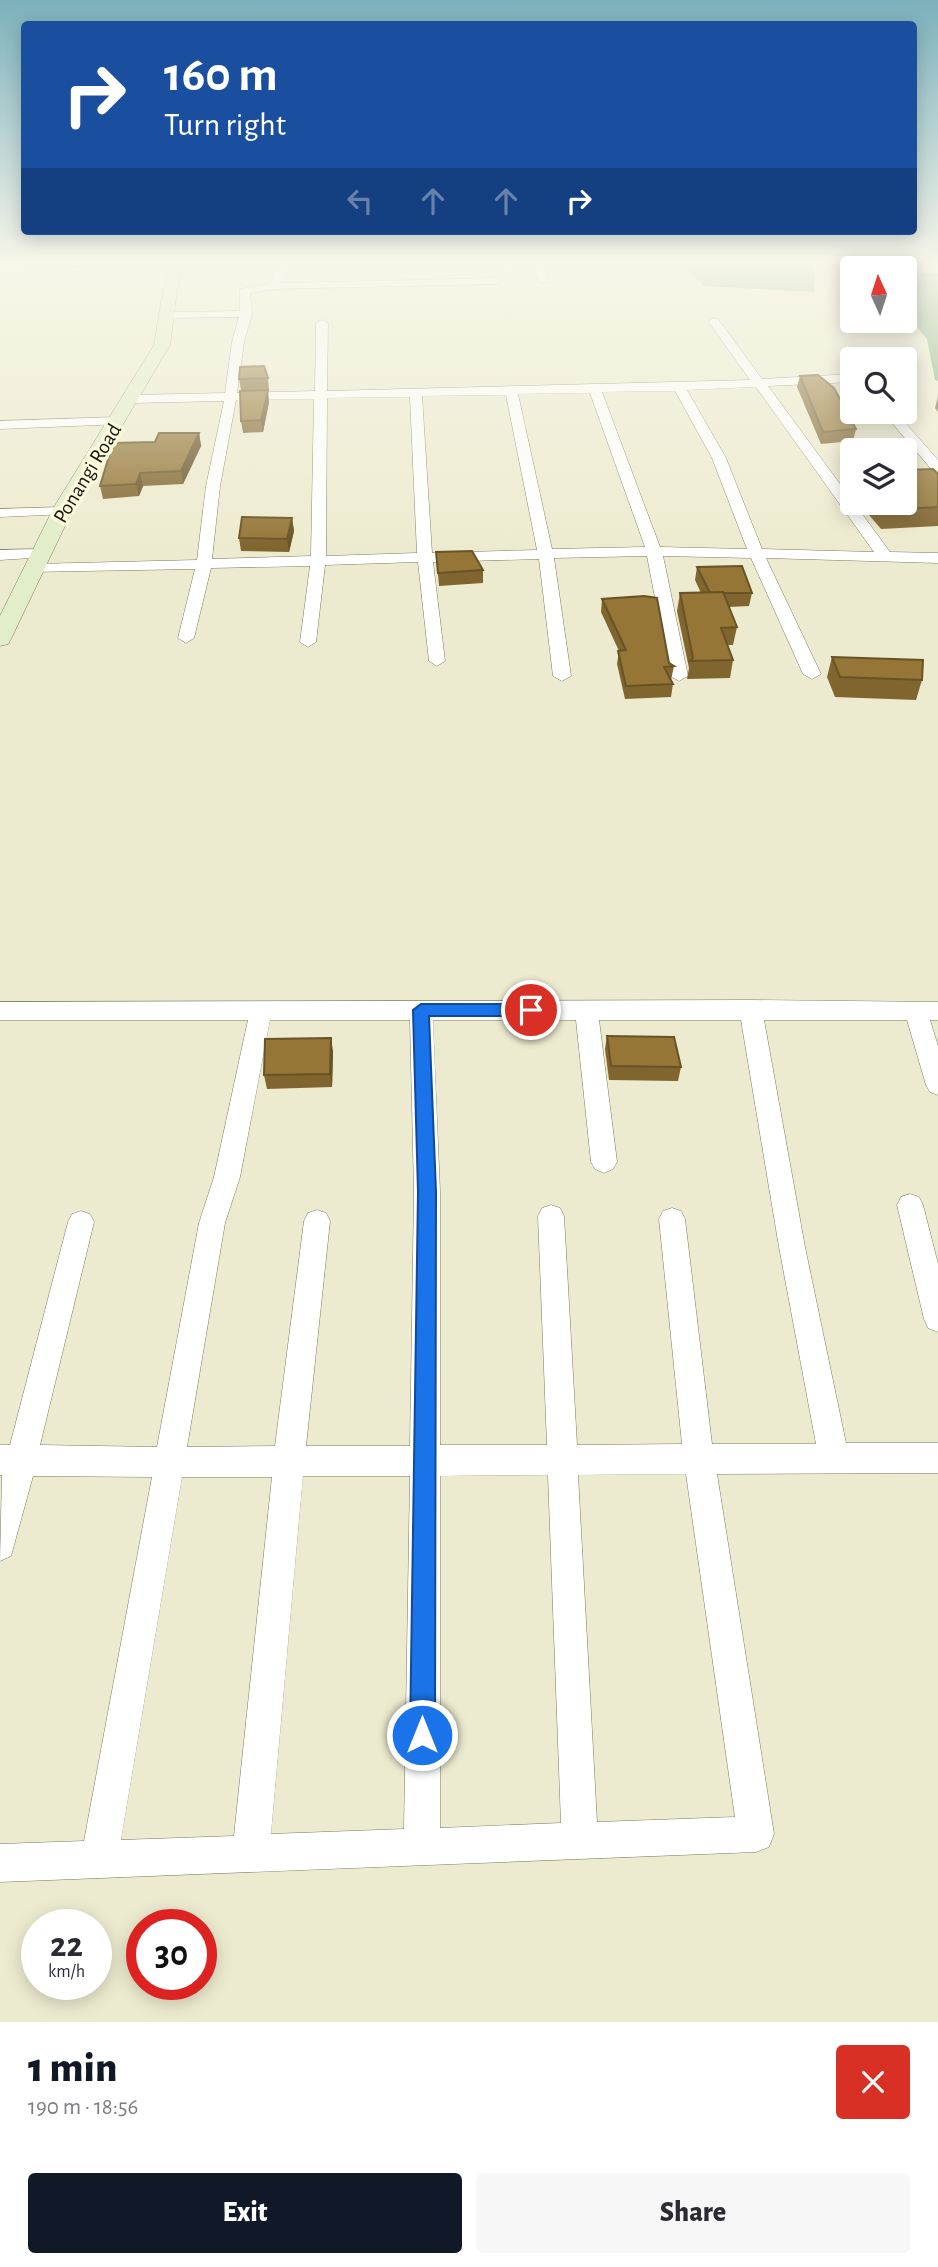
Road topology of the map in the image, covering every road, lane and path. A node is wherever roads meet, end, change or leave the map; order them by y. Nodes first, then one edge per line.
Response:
1 (154, 359) edge
2 (236, 359) edge
3 (323, 359) edge
4 (743, 359) edge
5 (840, 379) edge
6 (761, 383) junction
7 (679, 387) junction
8 (595, 389) junction
9 (511, 391) junction
10 (416, 393) junction
11 (323, 394) junction
12 (232, 395) junction
13 (131, 399) junction
14 (118, 421) junction
15 (4, 424) edge
16 (899, 424) edge
17 (938, 468) edge
18 (62, 511) junction
19 (0, 513) edge
20 (654, 551) junction
21 (756, 552) junction
22 (0, 555) edge
23 (546, 556) junction
24 (885, 556) junction
25 (425, 558) junction
26 (938, 558) edge
27 (317, 561) junction
28 (37, 562) junction
29 (204, 565) junction
30 (186, 638) dead end
31 (0, 639) edge
32 (308, 642) dead end
33 (437, 661) dead end
34 (812, 674) dead end
35 (562, 676) dead end
36 (678, 676) dead end
37 (751, 1009) junction
38 (261, 1010) junction
39 (421, 1010) junction
40 (586, 1010) junction
41 (0, 1011) edge
42 (927, 1011) edge
43 (938, 1085) edge
44 (604, 1162) dead end
45 (910, 1205) dead end
46 (551, 1216) dead end
47 (672, 1219) dead end
48 (317, 1221) dead end
49 (81, 1222) dead end
50 (938, 1319) edge
51 (699, 1458) junction
52 (834, 1458) junction
53 (938, 1458) edge
54 (289, 1459) junction
55 (423, 1459) junction
56 (561, 1459) junction
57 (10, 1460) edge
58 (170, 1462) junction
59 (0, 1545) edge
60 (580, 1840) junction
61 (422, 1846) junction
62 (251, 1852) junction
63 (99, 1861) junction
64 (0, 1863) edge

1 - 13 street, Ponangi Road
2 - 12 street
3 - 11 street
4 - 6 street
5 - 6 street
6 - 7 street
6 - 24 street
7 - 8 street
7 - 21 street
8 - 9 street
8 - 20 street
9 - 10 street
9 - 23 street
10 - 11 street
10 - 25 street
11 - 12 street
11 - 27 street
12 - 13 street
12 - 29 street
13 - 14 street, Ponangi Road
14 - 15 street
14 - 18 street, Ponangi Road
16 - 17 street
18 - 19 street
18 - 28 street, Ponangi Road
20 - 21 street
20 - 23 street
20 - 36 street
21 - 24 street
21 - 34 street
22 - 28 street
23 - 25 street
23 - 35 street
24 - 26 street
25 - 27 street
25 - 33 street
27 - 29 street
27 - 32 street
28 - 29 street
28 - 31 street, Ponangi Road
29 - 30 street
37 - 40 street
37 - 42 street
37 - 52 street
38 - 39 street
38 - 41 street
38 - 58 street
39 - 40 street
39 - 55 street
40 - 44 street
42 - 43 street
45 - 50 street
46 - 56 street
47 - 51 street
48 - 54 street
49 - 57 street
51 - 52 street
51 - 56 street
51 - 60 street
52 - 53 street
54 - 55 street
54 - 58 street
54 - 62 street
55 - 56 street
55 - 61 street
56 - 60 street
57 - 58 street
57 - 59 street
58 - 63 street
60 - 61 street
61 - 62 street
62 - 63 street
63 - 64 street

